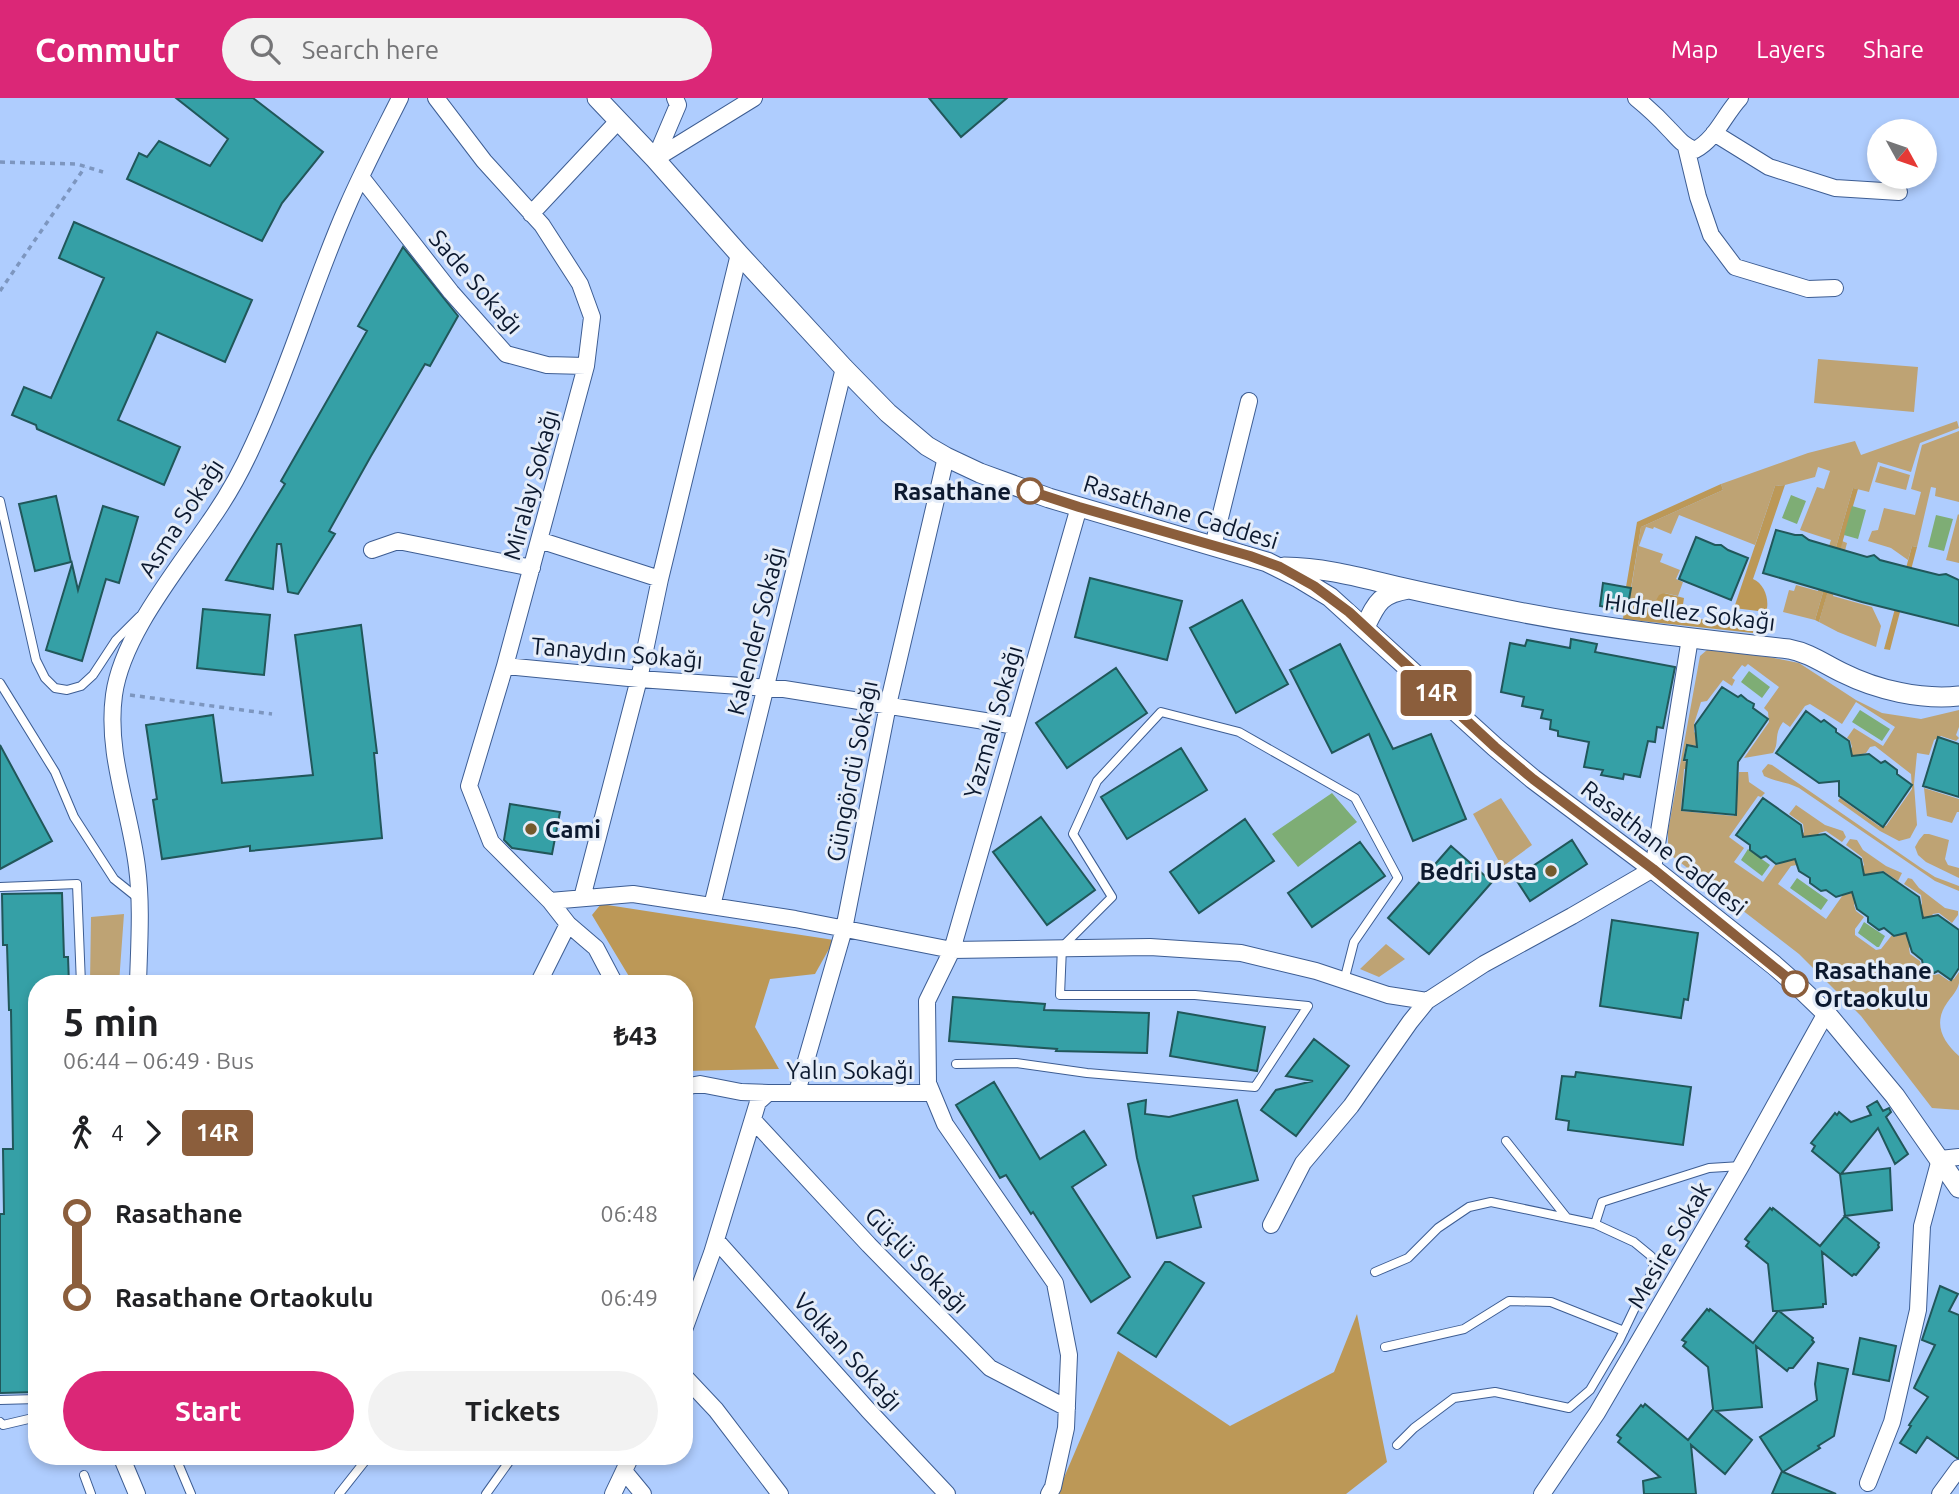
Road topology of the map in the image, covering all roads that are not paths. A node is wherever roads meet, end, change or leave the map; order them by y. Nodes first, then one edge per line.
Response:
1 (400, 98) edge
2 (436, 98) edge
3 (597, 98) edge
4 (675, 98) edge
5 (754, 98) edge
6 (1636, 98) edge
7 (1740, 98) edge
8 (619, 120) junction
9 (1714, 133) junction
10 (1686, 147) junction
11 (655, 159) junction
12 (361, 177) junction
13 (1899, 191) dead end
14 (531, 214) junction
15 (739, 254) junction
16 (1835, 288) dead end
17 (586, 366) junction
18 (844, 368) junction
19 (1250, 401) dead end
20 (946, 457) junction
21 (0, 502) edge
22 (1079, 507) junction
23 (539, 540) junction
24 (1213, 546) junction
25 (372, 550) dead end
26 (1280, 567) junction
27 (532, 568) junction
28 (660, 579) junction
29 (1410, 589) junction
30 (156, 600) junction
31 (1365, 627) junction
32 (1690, 638) junction
33 (505, 666) junction
34 (639, 680) junction
35 (0, 683) edge
36 (765, 688) junction
37 (1959, 696) edge
38 (888, 705) junction
39 (1016, 726) junction
40 (1653, 869) junction
41 (0, 887) edge
42 (582, 898) junction
43 (139, 899) junction
44 (550, 901) junction
45 (712, 906) junction
46 (568, 924) junction
47 (844, 929) junction
48 (1062, 947) junction
49 (952, 950) junction
50 (81, 975) edge
51 (138, 975) edge
52 (542, 975) edge
53 (610, 975) edge
54 (1344, 981) junction
55 (1427, 1002) junction
56 (1826, 1013) junction
57 (956, 1064) dead end
58 (693, 1085) edge
59 (797, 1092) junction
60 (768, 1093) junction
61 (932, 1093) junction
62 (753, 1120) junction
63 (1506, 1142) dead end
64 (1949, 1158) edge
65 (1741, 1166) junction
66 (1959, 1188) edge
67 (1567, 1218) junction
68 (1595, 1224) junction
69 (1271, 1225) dead end
70 (716, 1240) junction
71 (1375, 1272) dead end
72 (693, 1305) edge
73 (1624, 1331) junction
74 (1385, 1347) dead end
75 (693, 1386) edge
76 (28, 1399) edge
77 (0, 1400) edge
78 (1067, 1408) junction
79 (28, 1419) edge
80 (0, 1422) edge
81 (1397, 1445) dead end
82 (125, 1465) edge
83 (179, 1465) edge
84 (362, 1465) edge
85 (507, 1465) edge
86 (627, 1465) edge
87 (1959, 1468) edge
88 (624, 1471) junction
89 (84, 1475) dead end
90 (1868, 1483) dead end
91 (91, 1494) edge
92 (137, 1494) edge
93 (191, 1494) edge
94 (339, 1494) edge
95 (486, 1494) edge
96 (613, 1494) edge
97 (643, 1494) edge
98 (780, 1494) edge
99 (947, 1494) edge
100 (1049, 1494) edge
101 (1542, 1494) edge
102 (1941, 1494) edge

1 - 12 street, Asma Sokağı
2 - 14 street, Miralay Sokağı
3 - 8 street, Rasathane Caddesi
4 - 11 street
5 - 11 street
6 - 10 street
7 - 9 street
8 - 11 street, Rasathane Caddesi
8 - 14 street
9 - 10 street
9 - 13 street
10 - 16 street
11 - 15 street, Rasathane Caddesi
12 - 17 street, Sade Sokağı
12 - 30 street, Asma Sokağı
14 - 17 street, Miralay Sokağı
15 - 18 street, Rasathane Caddesi
15 - 28 street
17 - 23 street, Miralay Sokağı
18 - 20 street, Rasathane Caddesi
18 - 36 street, Kalender Sokağı
19 - 24 street
20 - 22 street, Rasathane Caddesi
20 - 38 street, Güngördü Sokağı
21 - 30 lane
22 - 24 street, Rasathane Caddesi
22 - 39 street, Yazmalı Sokağı
23 - 27 street, Miralay Sokağı
23 - 28 street
24 - 26 street, Rasathane Caddesi
25 - 27 street
26 - 29 street, Hıdrellez Sokağı
26 - 31 street, Rasathane Caddesi
27 - 33 street, Miralay Sokağı
28 - 34 street
29 - 31 street
29 - 32 street, Hıdrellez Sokağı
30 - 43 street, Asma Sokağı
31 - 40 street, Rasathane Caddesi
32 - 37 street, Hıdrellez Sokağı
32 - 40 street
33 - 34 street, Tanaydın Sokağı
33 - 44 street, Miralay Sokağı
34 - 36 street, Tanaydın Sokağı
34 - 42 street
35 - 43 lane
36 - 38 street, Tanaydın Sokağı
36 - 45 street, Kalender Sokağı
38 - 39 street, Tanaydın Sokağı
38 - 47 street, Güngördü Sokağı
39 - 49 street, Yazmalı Sokağı
40 - 55 street
40 - 56 street, Rasathane Caddesi
41 - 50 lane
42 - 44 street
42 - 45 street
43 - 51 street, Asma Sokağı
44 - 46 street, Miralay Sokağı
45 - 47 street
46 - 52 street
46 - 53 street, Miralay Sokağı
47 - 49 street
47 - 59 street, Güngördü Sokağı
48 - 49 street
48 - 54 street
48 - 54 lane
48 - 57 lane
49 - 61 street, Yazmalı Sokağı
54 - 55 street
55 - 69 street
56 - 64 street, Rasathane Caddesi
56 - 65 street, Mesire Sokak
58 - 60 street
59 - 60 street, Yalın Sokağı
59 - 61 street, Yalın Sokağı
60 - 62 street, Yalın Sokağı
61 - 78 street, Yazmalı Sokağı
62 - 70 street, Yalın Sokağı
62 - 78 street, Güçlü Sokağı
63 - 67 lane
64 - 66 street, Rasathane Caddesi
64 - 90 street
65 - 68 lane
65 - 101 street, Mesire Sokak
67 - 68 lane
67 - 71 lane
68 - 73 lane
70 - 72 street, Yalın Sokağı
70 - 99 street, Volkan Sokağı
73 - 74 lane
73 - 81 lane
75 - 98 street
76 - 77 lane
78 - 100 street, Yazmalı Sokağı
79 - 80 lane
82 - 92 street
83 - 93 lane
84 - 94 lane
85 - 95 lane
86 - 88 street
87 - 102 street
88 - 96 street
88 - 97 street
89 - 91 lane

